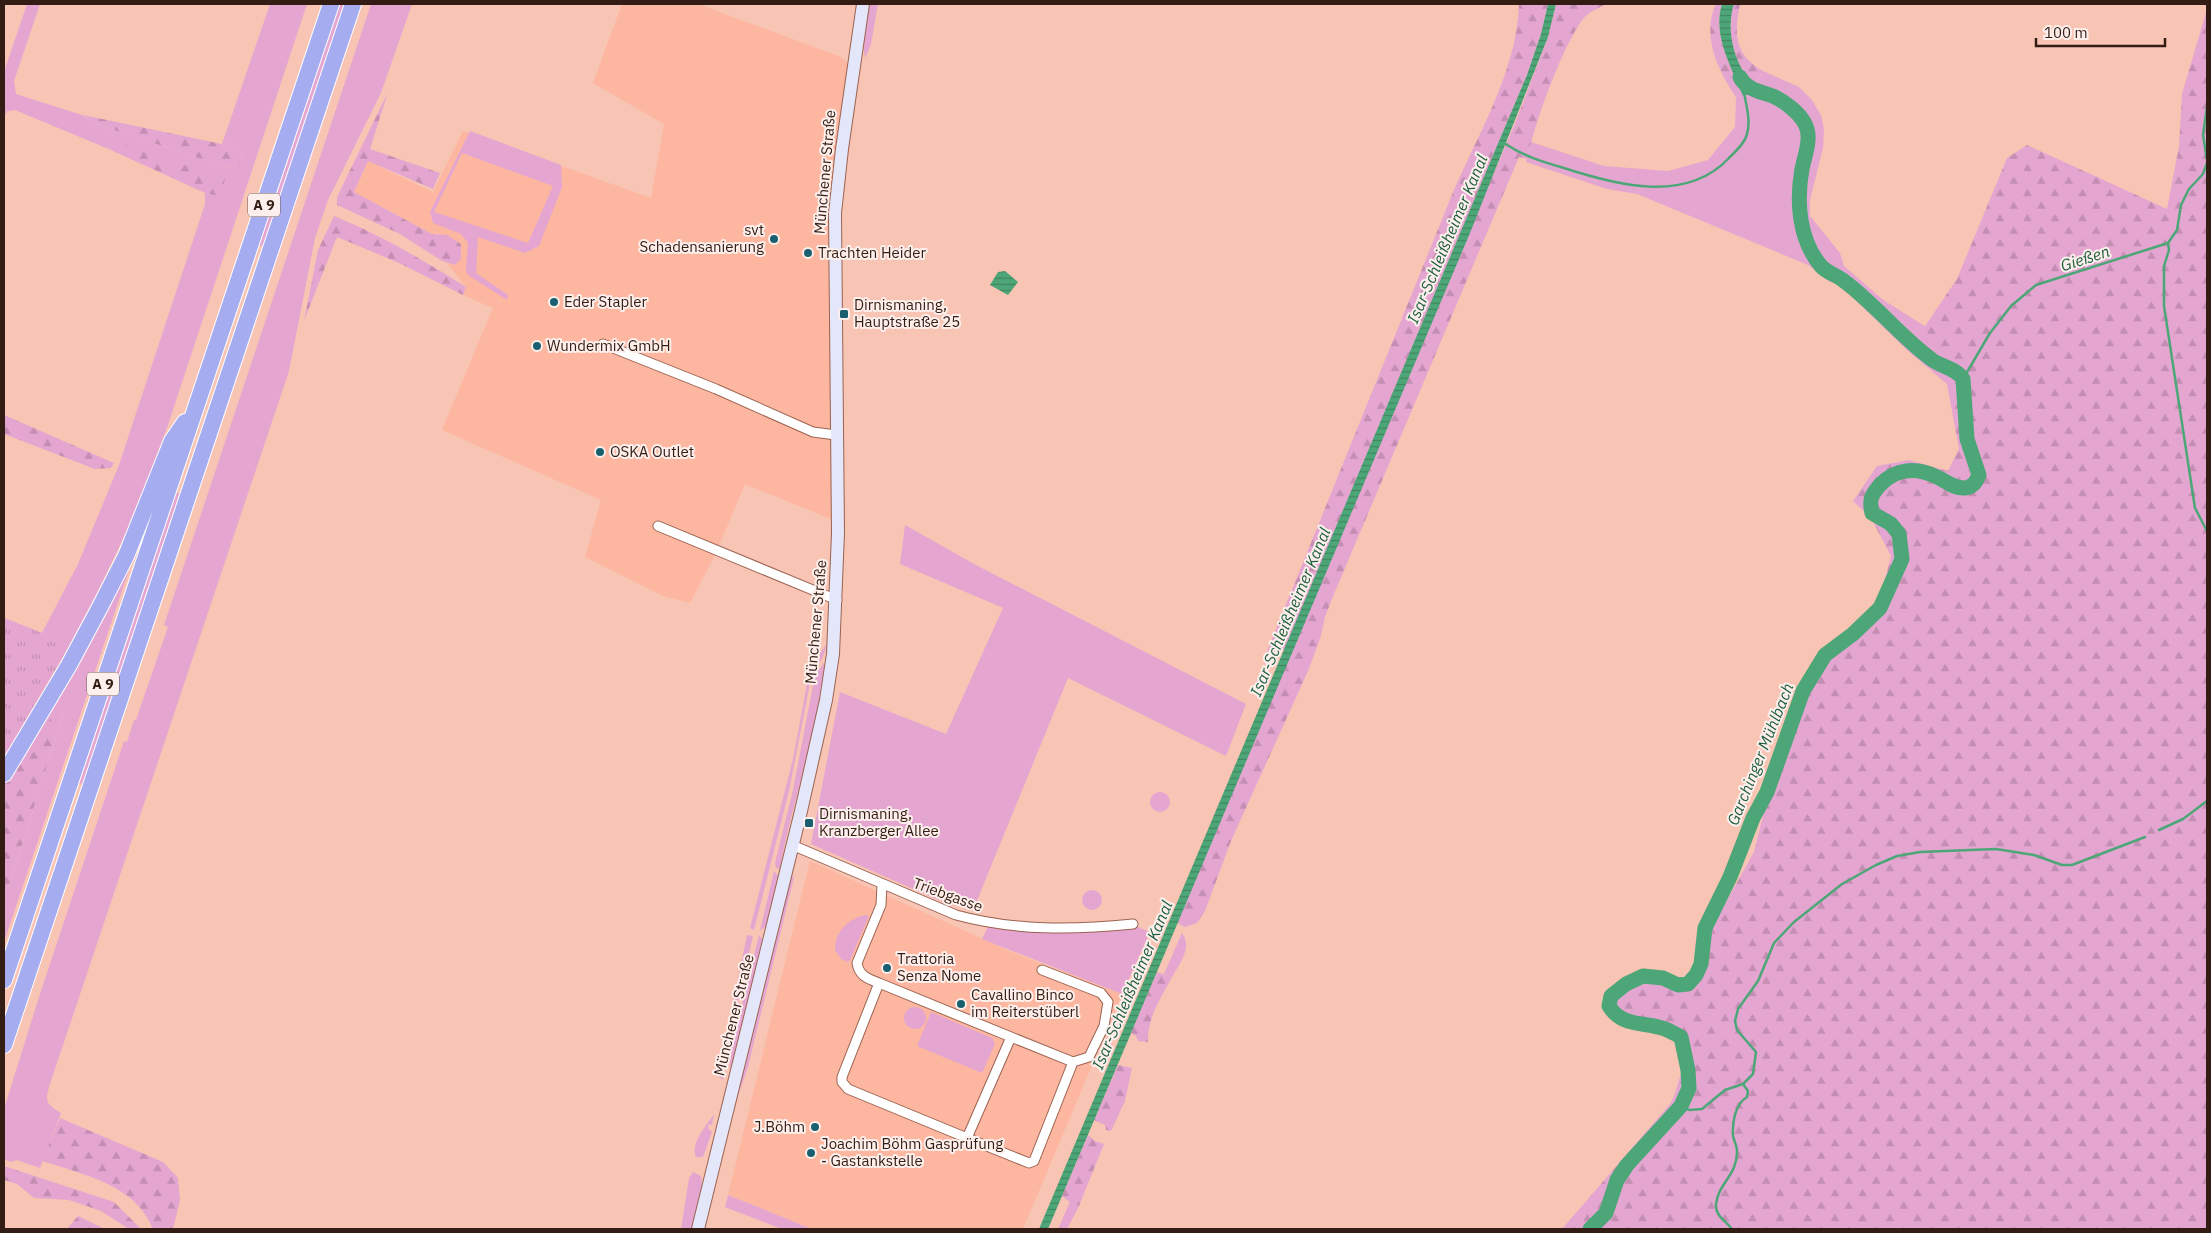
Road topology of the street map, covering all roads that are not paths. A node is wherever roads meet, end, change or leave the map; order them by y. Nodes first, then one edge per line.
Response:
1 (331, 4) edge
2 (353, 4) edge
3 (864, 4) edge
4 (603, 344) dead end
5 (197, 406) junction
6 (836, 435) junction
7 (658, 526) dead end
8 (833, 598) junction
9 (4, 774) edge
10 (792, 845) junction
11 (882, 884) junction
12 (1133, 924) dead end
13 (1042, 970) dead end
14 (4, 980) edge
15 (879, 983) junction
16 (1011, 1037) junction
17 (4, 1045) edge
18 (1073, 1062) junction
19 (967, 1138) junction
20 (698, 1229) edge

1 - 5 highway, A 9
2 - 17 highway, A 9
3 - 6 main road, Münchener Straße
4 - 6 street
5 - 9 highway
5 - 14 highway, A 9
6 - 8 main road, Münchener Straße
7 - 8 street
8 - 10 main road, Münchener Straße
10 - 11 street, Triebgasse
10 - 20 main road, Münchener Straße
11 - 12 street, Triebgasse
11 - 15 street
13 - 18 street
15 - 16 street
15 - 19 street
16 - 18 street
16 - 19 street
18 - 19 street

